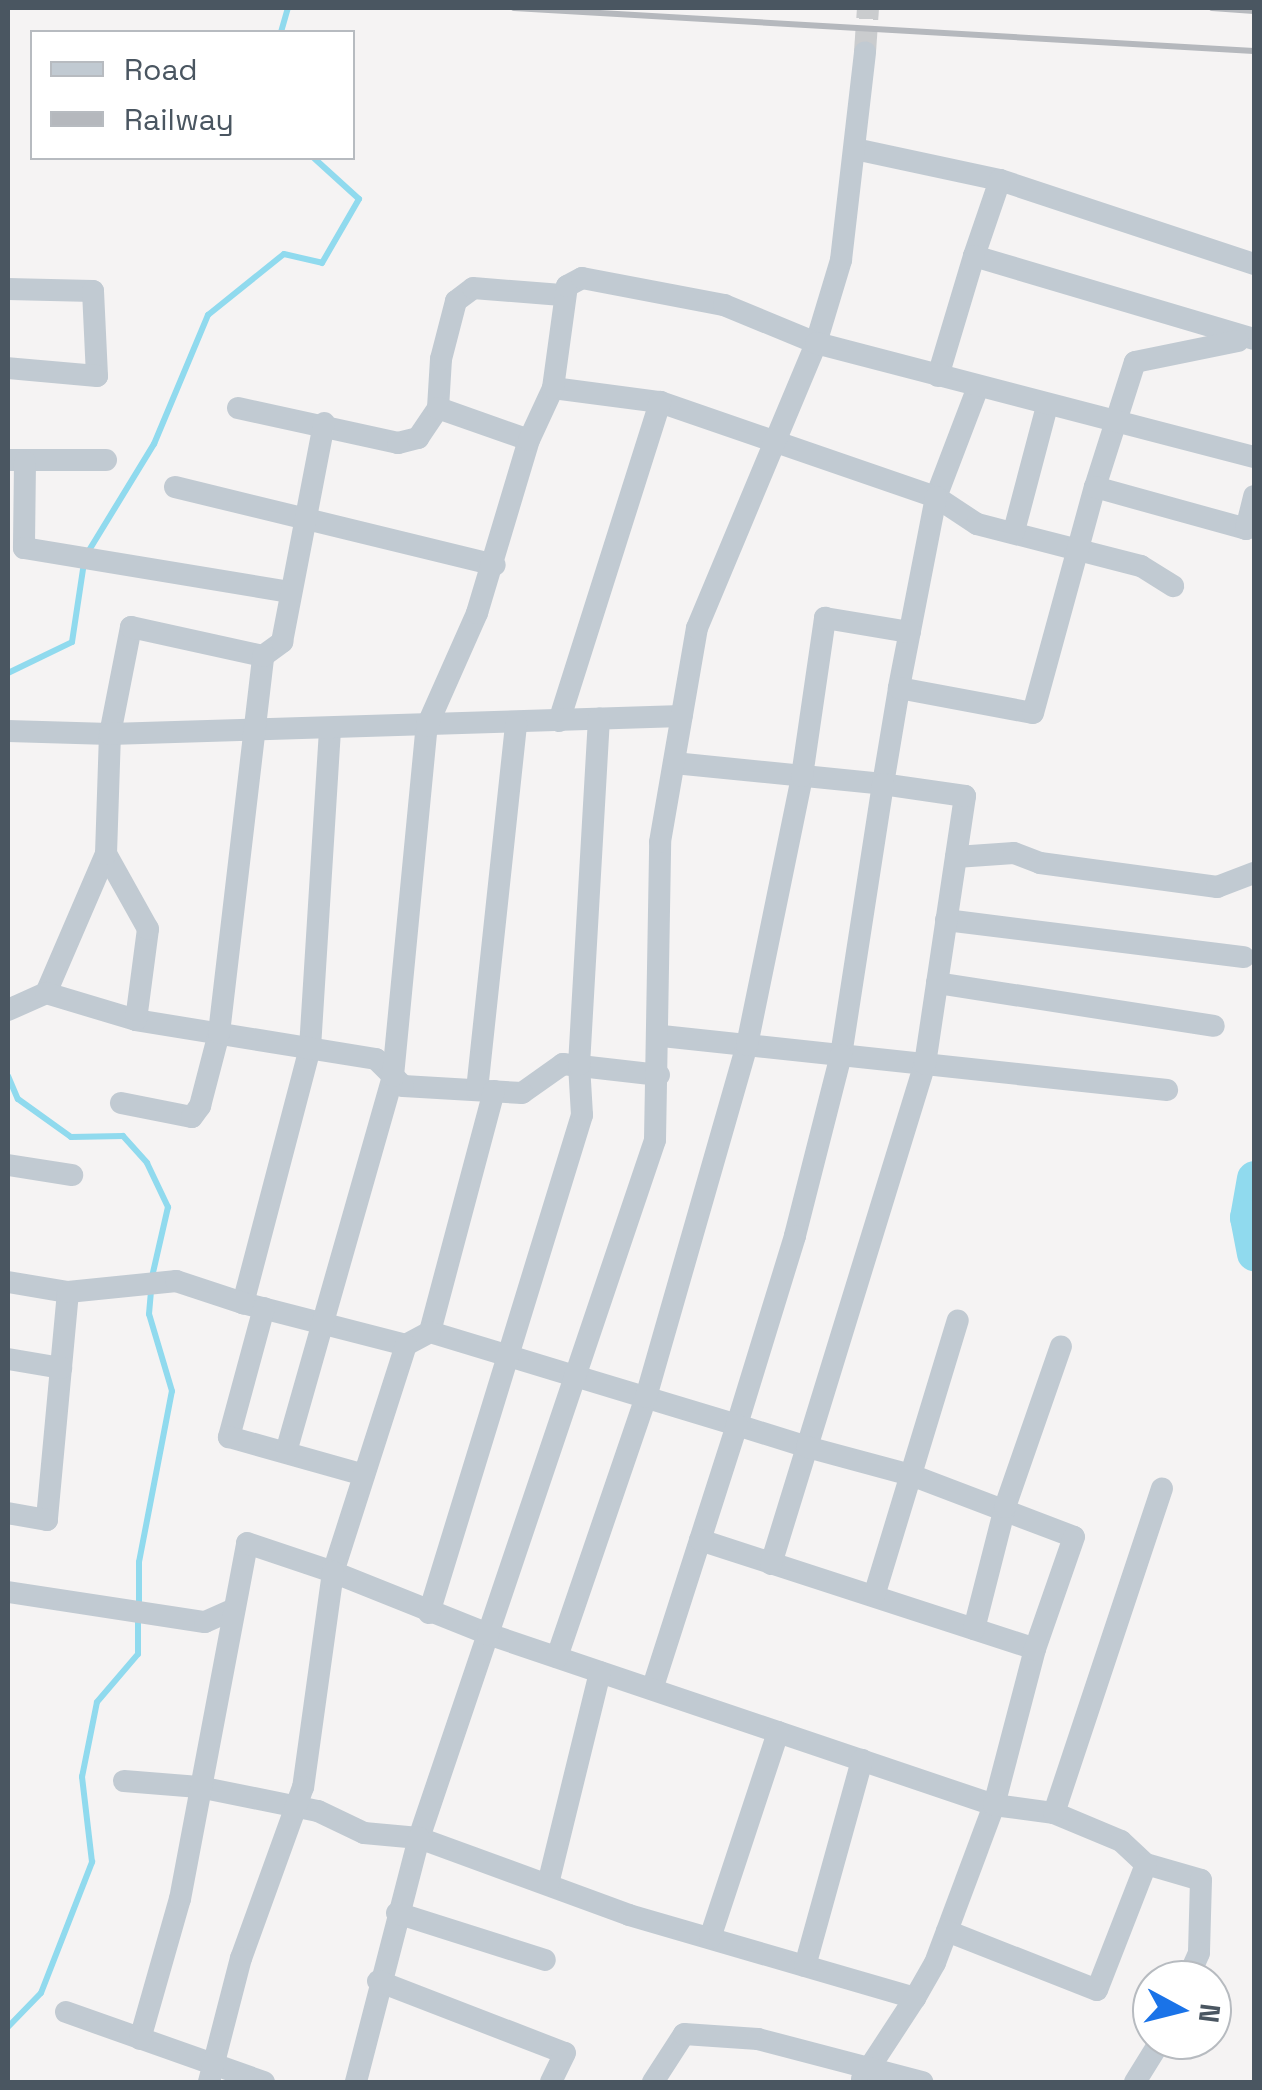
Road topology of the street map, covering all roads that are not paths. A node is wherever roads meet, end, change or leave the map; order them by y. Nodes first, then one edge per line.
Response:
1 (864, 52) tunnel mouth
2 (854, 149) junction
3 (1000, 180) junction
4 (974, 256) junction
5 (1254, 264) edge
6 (8, 288) edge
7 (562, 295) junction
8 (1251, 341) edge
9 (816, 343) junction
10 (8, 368) edge
11 (938, 376) junction
12 (978, 387) junction
13 (553, 388) junction
14 (660, 402) junction
15 (1047, 406) junction
16 (238, 408) dead end
17 (438, 408) junction
18 (324, 423) junction
19 (1110, 423) junction
20 (776, 437) junction
21 (529, 440) junction
22 (1254, 457) edge
23 (106, 460) dead end
24 (16, 461) edge
25 (175, 486) dead end
26 (1094, 487) junction
27 (936, 496) junction
28 (1253, 506) edge
29 (302, 522) junction
30 (1014, 532) junction
31 (1078, 547) junction
32 (494, 565) junction
33 (1174, 586) dead end
34 (290, 592) junction
35 (910, 632) junction
36 (263, 656) junction
37 (899, 688) junction
38 (682, 716) junction
39 (599, 719) junction
40 (559, 721) junction
41 (516, 722) junction
42 (427, 726) junction
43 (254, 730) junction
44 (330, 730) junction
45 (8, 731) edge
46 (110, 734) junction
47 (674, 764) junction
48 (802, 776) junction
49 (884, 784) junction
50 (106, 854) junction
51 (956, 857) junction
52 (1254, 873) edge
53 (946, 920) junction
54 (1244, 956) dead end
55 (937, 982) junction
56 (46, 993) junction
57 (8, 1010) edge
58 (136, 1020) junction
59 (1214, 1026) dead end
60 (218, 1034) junction
61 (662, 1036) junction
62 (747, 1045) junction
63 (310, 1048) junction
64 (841, 1055) junction
65 (925, 1064) junction
66 (578, 1065) junction
67 (659, 1074) junction
68 (393, 1076) junction
69 (1167, 1090) dead end
70 (486, 1091) junction
71 (122, 1103) dead end
72 (8, 1165) edge
73 (72, 1175) dead end
74 (8, 1282) edge
75 (68, 1292) junction
76 (253, 1306) junction
77 (958, 1320) dead end
78 (320, 1321) junction
79 (430, 1332) junction
80 (406, 1345) junction
81 (1061, 1346) dead end
82 (510, 1356) junction
83 (8, 1359) edge
84 (61, 1368) junction
85 (575, 1376) junction
86 (646, 1397) junction
87 (737, 1425) junction
88 (808, 1447) junction
89 (286, 1452) junction
90 (364, 1475) junction
91 (911, 1475) junction
92 (1162, 1488) dead end
93 (1005, 1507) junction
94 (8, 1513) edge
95 (700, 1540) junction
96 (771, 1564) junction
97 (333, 1572) junction
98 (8, 1592) edge
99 (874, 1596) junction
100 (234, 1609) junction
101 (429, 1613) junction
102 (974, 1629) junction
103 (488, 1634) junction
104 (1035, 1649) junction
105 (557, 1657) junction
106 (600, 1672) junction
107 (652, 1689) junction
108 (778, 1732) junction
109 (862, 1760) junction
110 (124, 1781) dead end
111 (199, 1787) junction
112 (994, 1806) junction
113 (296, 1808) junction
114 (1054, 1812) junction
115 (419, 1838) junction
116 (1146, 1864) junction
117 (548, 1884) junction
118 (397, 1913) junction
119 (947, 1931) junction
120 (710, 1938) junction
121 (544, 1960) dead end
122 (1196, 1960) edge
123 (805, 1966) junction
124 (378, 1981) junction
125 (915, 1998) junction
126 (66, 2012) dead end
127 (140, 2039) junction
128 (1149, 2060) edge
129 (212, 2074) edge
130 (864, 2075) edge
131 (264, 2082) edge
132 (356, 2082) edge
133 (551, 2082) edge
134 (653, 2082) edge
135 (922, 2082) edge
136 (1135, 2082) edge

1 - 2 street
2 - 3 street
2 - 9 street
3 - 4 street
3 - 5 street
4 - 8 street
4 - 11 street
6 - 10 street
7 - 9 street
7 - 13 street
7 - 17 street
8 - 19 street
9 - 11 street
9 - 20 street
11 - 12 street
12 - 15 street
12 - 27 street
13 - 14 street
13 - 21 street
14 - 20 street
14 - 40 street
15 - 19 street
15 - 30 street
16 - 18 street
17 - 18 street
17 - 21 street
18 - 29 street
19 - 22 street
19 - 26 street
20 - 27 street
20 - 38 street
21 - 32 street
23 - 24 street
24 - 34 street
25 - 29 street
26 - 28 street
26 - 31 street
27 - 30 street
27 - 35 street
29 - 32 street
29 - 34 street
30 - 31 street
31 - 33 street
31 - 37 street
32 - 42 street
34 - 36 street
35 - 37 street
35 - 48 street
36 - 43 street
36 - 46 street
37 - 49 street
38 - 39 street
38 - 47 street
39 - 40 street
39 - 66 street
40 - 41 street
41 - 42 street
41 - 70 street
42 - 44 street
42 - 68 street
43 - 44 street
43 - 46 street
43 - 60 street
44 - 63 street
45 - 46 street
46 - 50 street
47 - 48 street
47 - 61 street
48 - 49 street
48 - 62 street
49 - 51 street
49 - 64 street
50 - 56 street
50 - 58 street
51 - 52 street
51 - 53 street
53 - 54 street
53 - 55 street
55 - 59 street
55 - 65 street
56 - 57 street
56 - 58 street
58 - 60 street
60 - 63 street
60 - 71 street
61 - 62 street
61 - 67 street
62 - 64 street
62 - 86 street
63 - 68 street
63 - 76 street
64 - 65 street
64 - 87 street
65 - 69 street
65 - 88 street
66 - 67 street
66 - 70 street
66 - 82 street
67 - 85 street
68 - 70 street
68 - 78 street
70 - 79 street
72 - 73 street
74 - 75 street
75 - 76 street
75 - 84 street
76 - 78 street
76 - 89 street
77 - 91 street
78 - 80 street
78 - 89 street
79 - 80 street
79 - 82 street
80 - 90 street
81 - 93 street
82 - 85 street
82 - 101 street
83 - 84 street
84 - 94 street
85 - 86 street
85 - 103 street
86 - 87 street
86 - 105 street
87 - 88 street
87 - 95 street
88 - 91 street
88 - 96 street
89 - 90 street
90 - 97 street
91 - 93 street
91 - 99 street
92 - 114 street
93 - 102 street
93 - 104 street
95 - 96 street
95 - 107 street
96 - 99 street
97 - 100 street
97 - 101 street
97 - 113 street
98 - 100 street
99 - 102 street
100 - 111 street
101 - 103 street
102 - 104 street
103 - 105 street
103 - 115 street
104 - 112 street
105 - 106 street
106 - 107 street
106 - 117 street
107 - 108 street
108 - 109 street
108 - 120 street
109 - 112 street
109 - 123 street
110 - 111 street
111 - 113 street
111 - 127 street
112 - 114 street
112 - 119 street
113 - 115 street
113 - 129 street
114 - 116 street
115 - 117 street
115 - 118 street
116 - 119 street
116 - 122 street
117 - 120 street
118 - 121 street
118 - 124 street
119 - 125 street
120 - 123 street
123 - 125 street
124 - 132 street
124 - 133 street
125 - 130 street
126 - 127 street
127 - 129 street
128 - 136 street
129 - 131 street
130 - 134 street
130 - 135 street

